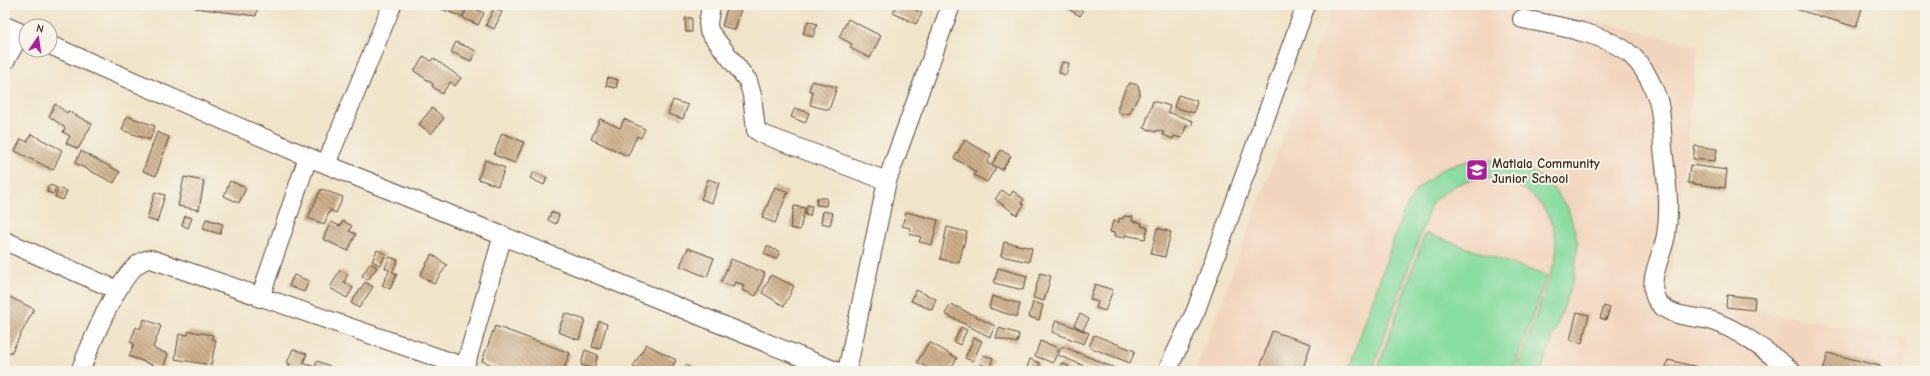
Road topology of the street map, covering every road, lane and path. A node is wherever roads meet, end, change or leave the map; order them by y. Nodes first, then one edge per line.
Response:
1 (392, 5) edge
2 (711, 5) edge
3 (951, 5) edge
4 (1306, 5) edge
5 (1522, 19) dead end
6 (17, 31) edge
7 (58, 48) edge
8 (5, 61) edge
9 (308, 157) junction
10 (326, 164) junction
11 (887, 181) junction
12 (503, 235) junction
13 (5, 241) edge
14 (117, 290) junction
15 (260, 298) junction
16 (468, 369) edge
17 (80, 371) edge
18 (836, 371) edge
19 (847, 371) edge
20 (1167, 371) edge
21 (1792, 371) edge

1 - 10 street
2 - 11 street
3 - 11 street
4 - 20 street
5 - 21 street
6 - 8 street
7 - 9 street
9 - 10 street
9 - 15 street
10 - 12 street
11 - 19 street
12 - 16 street
12 - 18 street
13 - 14 street
14 - 15 street
14 - 17 street
15 - 16 street

